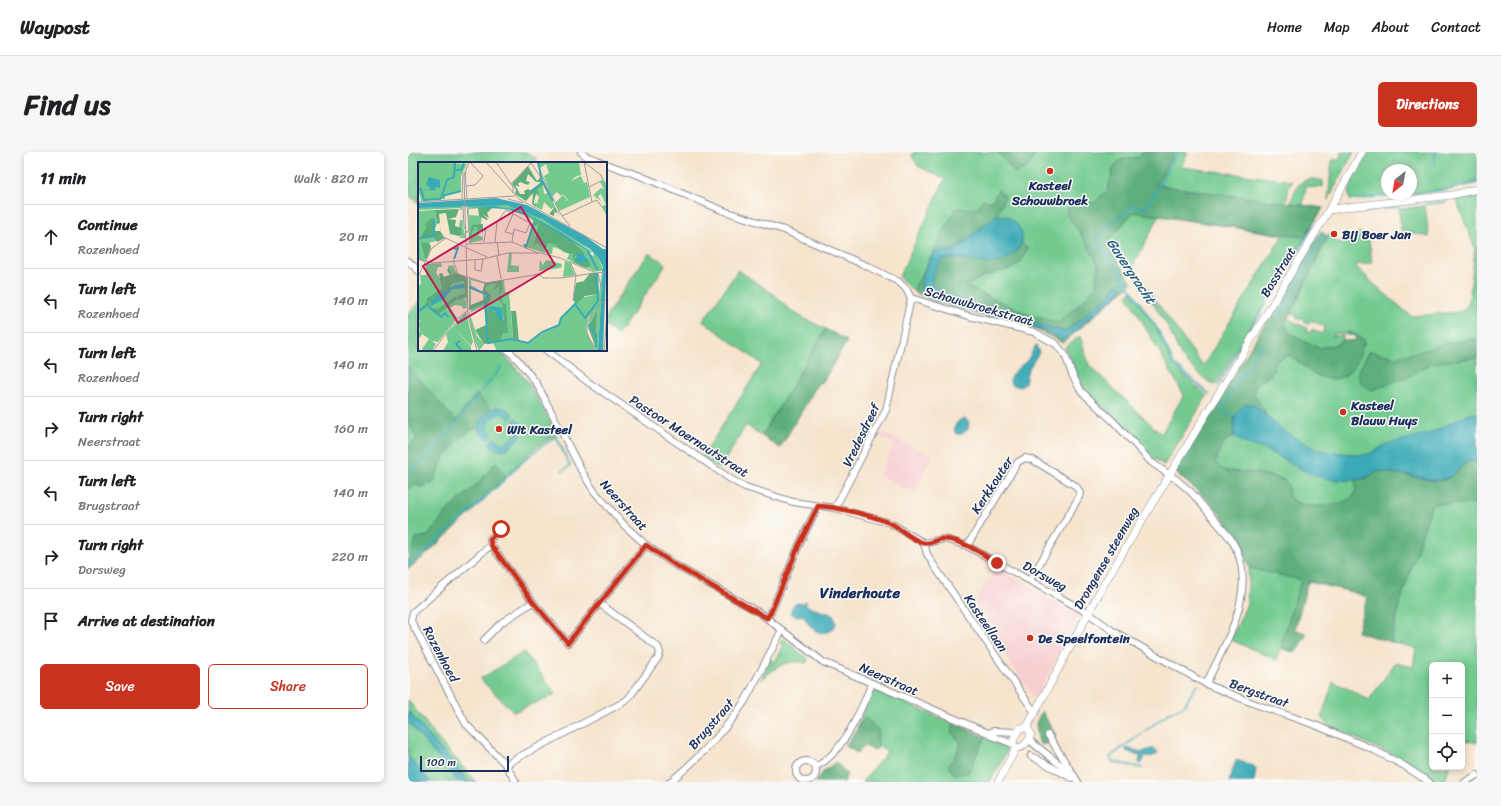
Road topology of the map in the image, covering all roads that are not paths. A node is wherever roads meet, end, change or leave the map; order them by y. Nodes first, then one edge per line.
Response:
1 (581, 152) edge
2 (1362, 152) edge
3 (602, 162) edge
4 (607, 164) edge
5 (1477, 189) edge
6 (1329, 210) junction
7 (408, 261) edge
8 (418, 270) edge
9 (911, 298) junction
10 (509, 351) edge
11 (547, 351) edge
12 (1212, 404) joint
13 (1169, 474) junction
14 (818, 506) junction
15 (835, 508) junction
16 (501, 529) dead end
17 (924, 543) junction
18 (491, 545) junction
19 (646, 545) junction
20 (966, 546) junction
21 (1030, 580) junction
22 (533, 602) junction
23 (600, 603) junction
24 (1088, 613) junction
25 (767, 618) junction
26 (782, 630) junction
27 (484, 640) dead end
28 (872, 683) junction
29 (1206, 684) junction
30 (1035, 713) junction
31 (1027, 727) junction
32 (1017, 732) junction
33 (988, 733) junction
34 (1048, 735) dead end
35 (1028, 740) junction
36 (1014, 746) junction
37 (1031, 756) dead end
38 (506, 765) junction
39 (815, 767) dead end
40 (1073, 775) junction
41 (1477, 775) edge
42 (1078, 781) edge
43 (516, 782) edge
44 (670, 782) edge
45 (998, 782) edge
46 (1429, 782) edge
47 (1465, 782) edge

1 - 3 street, Schouwbroekstraat
2 - 6 street, Bosstraat
4 - 9 street, Schouwbroekstraat
5 - 6 street
6 - 12 street, Bosstraat
7 - 8 street
9 - 13 street, Schouwbroekstraat
9 - 15 street, Vredesdreef
10 - 19 street, Neerstraat
11 - 14 street, Pastoor Moernautstraat
12 - 13 street, Drongense steenweg
13 - 24 street, Drongense steenweg
13 - 29 street, Schouwbroekstraat
14 - 15 street, Pastoor Moernautstraat
14 - 25 street
15 - 17 street
16 - 18 street, Rozenhoed
17 - 20 street, Dorsweg
17 - 30 street, Kasteellaan
18 - 22 street
18 - 38 street, Rozenhoed
19 - 23 street
19 - 25 street, Neerstraat
20 - 21 street, Dorsweg
20 - 21 street, Kerkkouter
21 - 24 street, Dorsweg
22 - 23 street
22 - 27 street
23 - 38 street
24 - 29 street, Bergstraat
24 - 30 street, Drongense steenweg
25 - 26 street, Neerstraat
26 - 28 street, Neerstraat
26 - 44 street, Brugstraat
28 - 33 street, Neerstraat
28 - 39 street
29 - 46 street, Bergstraat
30 - 31 street, Drongense steenweg
31 - 32 street
31 - 35 street
32 - 33 street, Neerstraat
32 - 36 street
33 - 36 street, Neerstraat
34 - 40 street
35 - 36 street
35 - 40 street
36 - 45 street
37 - 42 street
38 - 43 street, Rozenhoed
40 - 42 street
41 - 47 street

